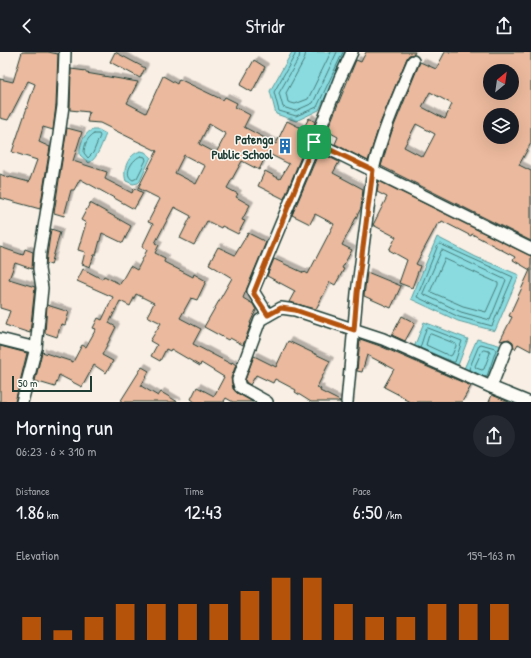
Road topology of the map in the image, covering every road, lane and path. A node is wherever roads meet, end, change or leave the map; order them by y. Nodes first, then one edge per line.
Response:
1 (65, 52) edge
2 (352, 52) edge
3 (413, 61) dead end
4 (314, 142) junction
5 (373, 170) junction
6 (531, 249) edge
7 (268, 315) junction
8 (354, 330) junction
9 (0, 339) edge
10 (507, 346) dead end
11 (36, 348) junction
12 (491, 387) junction
13 (22, 402) edge
14 (267, 402) edge
15 (347, 402) edge
16 (528, 402) edge

1 - 11 street
2 - 4 street
3 - 5 street
4 - 5 street
4 - 7 street
5 - 6 street
5 - 8 street
7 - 8 street
7 - 14 street
8 - 12 street
8 - 15 street
9 - 11 street
10 - 12 street
11 - 13 street
12 - 16 street

